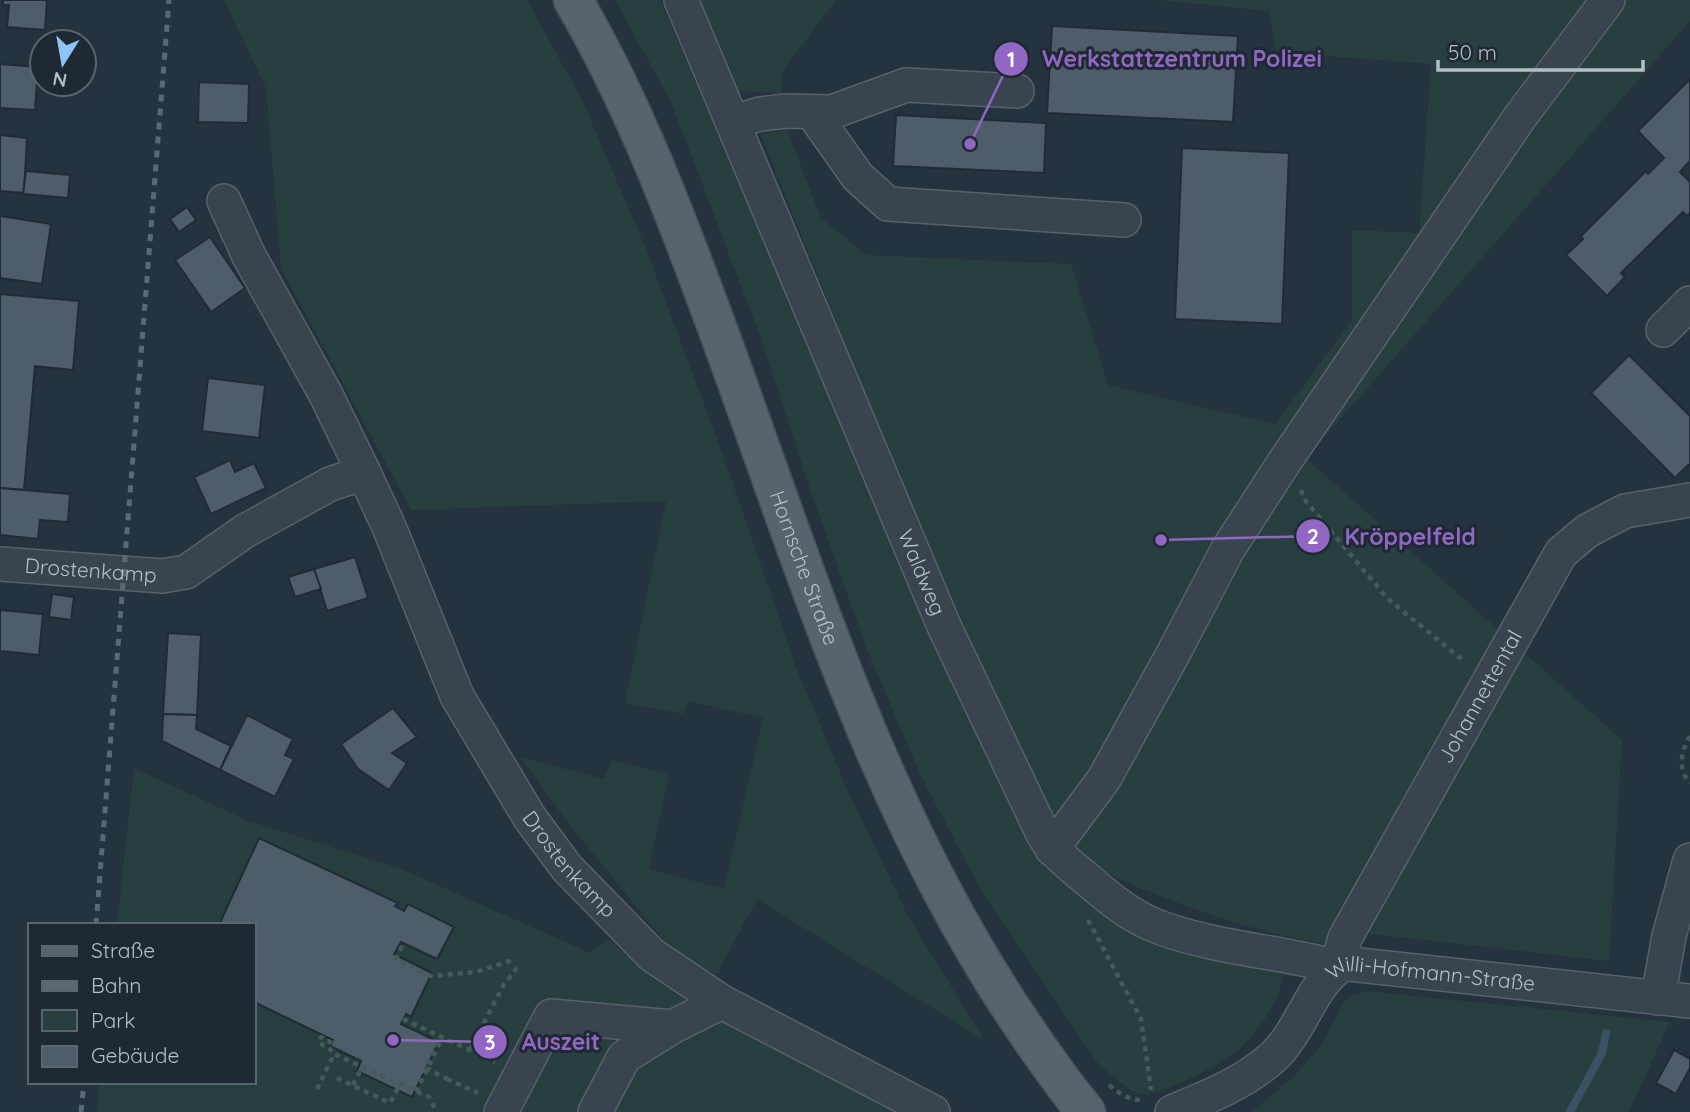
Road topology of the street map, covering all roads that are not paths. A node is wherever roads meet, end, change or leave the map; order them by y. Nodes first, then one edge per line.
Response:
1 (573, 0) edge
2 (681, 0) edge
3 (1608, 0) edge
4 (1017, 91) dead end
5 (812, 112) junction
6 (733, 122) junction
7 (224, 201) dead end
8 (1124, 220) dead end
9 (1690, 303) edge
10 (1663, 330) dead end
11 (364, 473) junction
12 (1690, 500) edge
13 (0, 564) edge
14 (1052, 849) junction
15 (1690, 860) edge
16 (1337, 967) junction
17 (1674, 999) edge
18 (722, 1002) junction
19 (672, 1027) junction
20 (1097, 1098) edge
21 (1220, 1101) edge
22 (501, 1112) edge
23 (595, 1112) edge
24 (933, 1112) edge
25 (1172, 1112) edge

1 - 20 main road, Hornsche Straße
2 - 6 street, Waldweg
3 - 14 street
4 - 5 street
5 - 6 street
5 - 8 street
6 - 14 street, Waldweg
7 - 11 street, Drostenkamp
9 - 10 street
11 - 13 street, Drostenkamp
11 - 18 street, Drostenkamp
12 - 16 street, Johannettental
14 - 16 street, Waldweg
15 - 17 street
16 - 17 street, Willi-Hofmann-Straße
16 - 21 street, Willi-Hofmann-Straße
18 - 19 street
18 - 24 street, Drostenkamp
19 - 22 street
19 - 23 street
21 - 25 street, Willi-Hofmann-Straße

